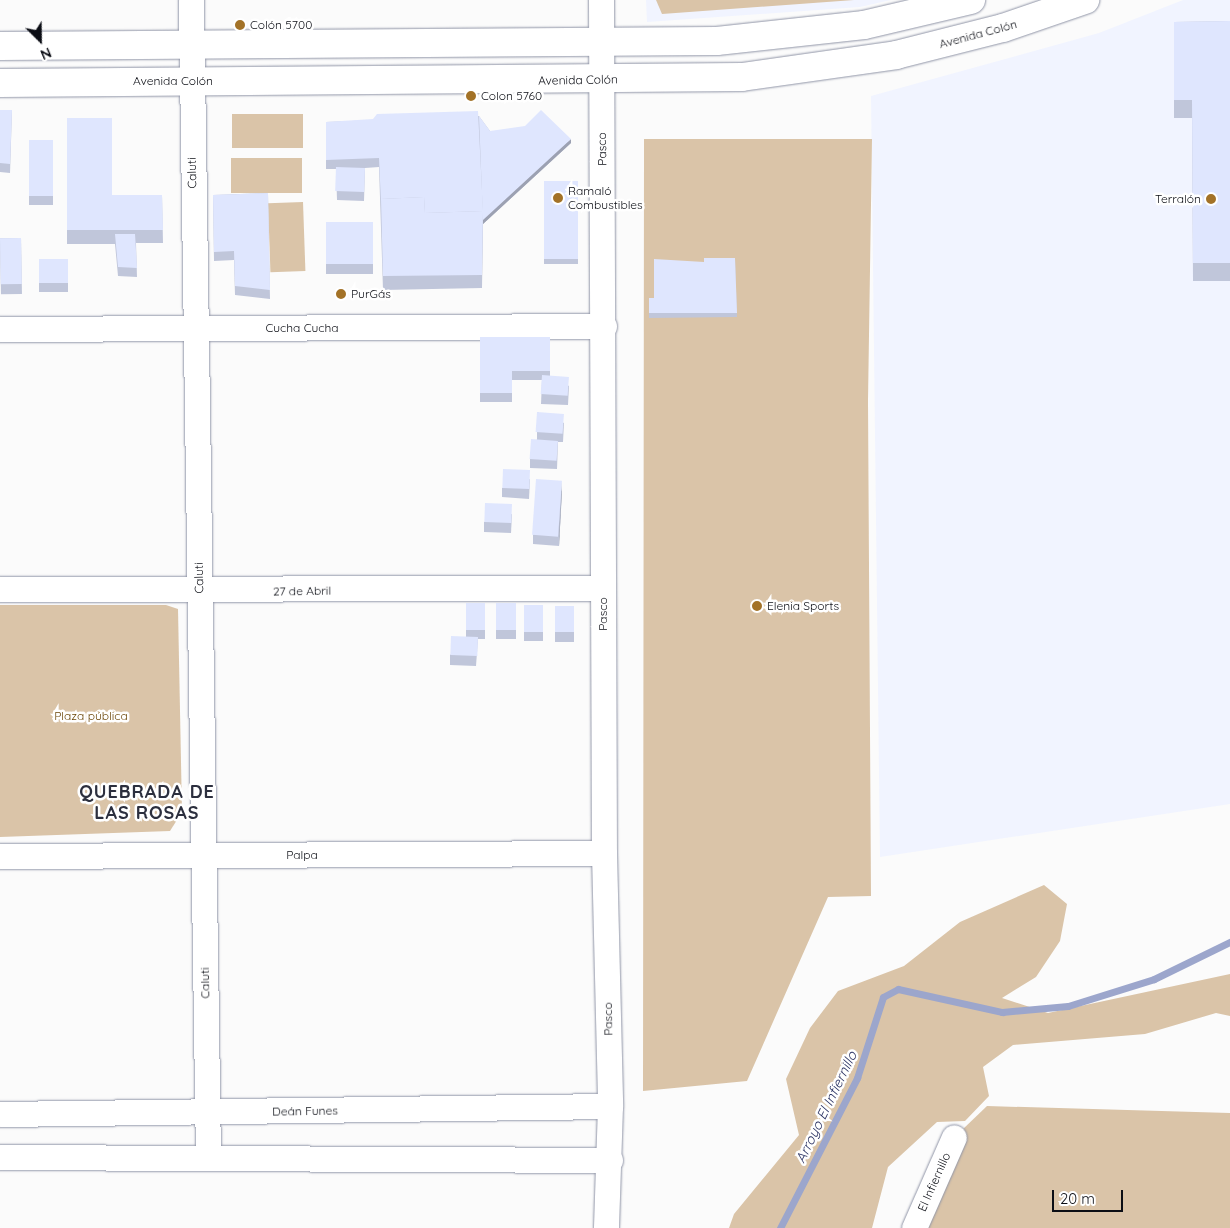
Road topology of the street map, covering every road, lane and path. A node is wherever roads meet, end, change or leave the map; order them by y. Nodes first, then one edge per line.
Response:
1 (191, 0) edge
2 (601, 0) edge
3 (971, 0) edge
4 (1085, 0) edge
5 (602, 41) junction
6 (191, 44) junction
7 (0, 46) edge
8 (602, 80) junction
9 (191, 81) junction
10 (0, 83) edge
11 (604, 326) junction
12 (0, 329) edge
13 (195, 329) junction
14 (603, 588) junction
15 (0, 590) edge
16 (199, 592) junction
17 (604, 853) junction
18 (204, 855) junction
19 (0, 856) edge
20 (610, 1106) junction
21 (207, 1112) junction
22 (0, 1114) edge
23 (954, 1137) dead end
24 (208, 1156) junction
25 (0, 1157) edge
26 (610, 1160) junction
27 (606, 1228) edge
28 (914, 1228) edge

1 - 6 street, Caluti
2 - 5 street, Pasco
3 - 5 main road
4 - 8 main road, Avenida Colón
5 - 6 main road
5 - 8 street, Pasco
6 - 7 main road
6 - 9 street, Caluti
8 - 9 main road, Avenida Colón
8 - 11 street, Pasco
9 - 10 main road, Avenida Colón
9 - 13 street, Caluti
11 - 13 street, Cucha Cucha
11 - 14 street, Pasco
12 - 13 street, Cucha Cucha
13 - 16 street, Caluti
14 - 16 street, 27 de Abril
14 - 17 street, Pasco
15 - 16 street, 27 de Abril
16 - 18 street, Caluti
17 - 18 street, Palpa
17 - 20 street, Pasco
18 - 19 street, Palpa
18 - 21 street, Caluti
20 - 21 street, Deán Funes
20 - 26 street, Pasco
21 - 22 street, Deán Funes
21 - 24 street, Caluti
23 - 28 street, El Infiernillo
24 - 25 street
24 - 26 street
26 - 27 street, Pasco

